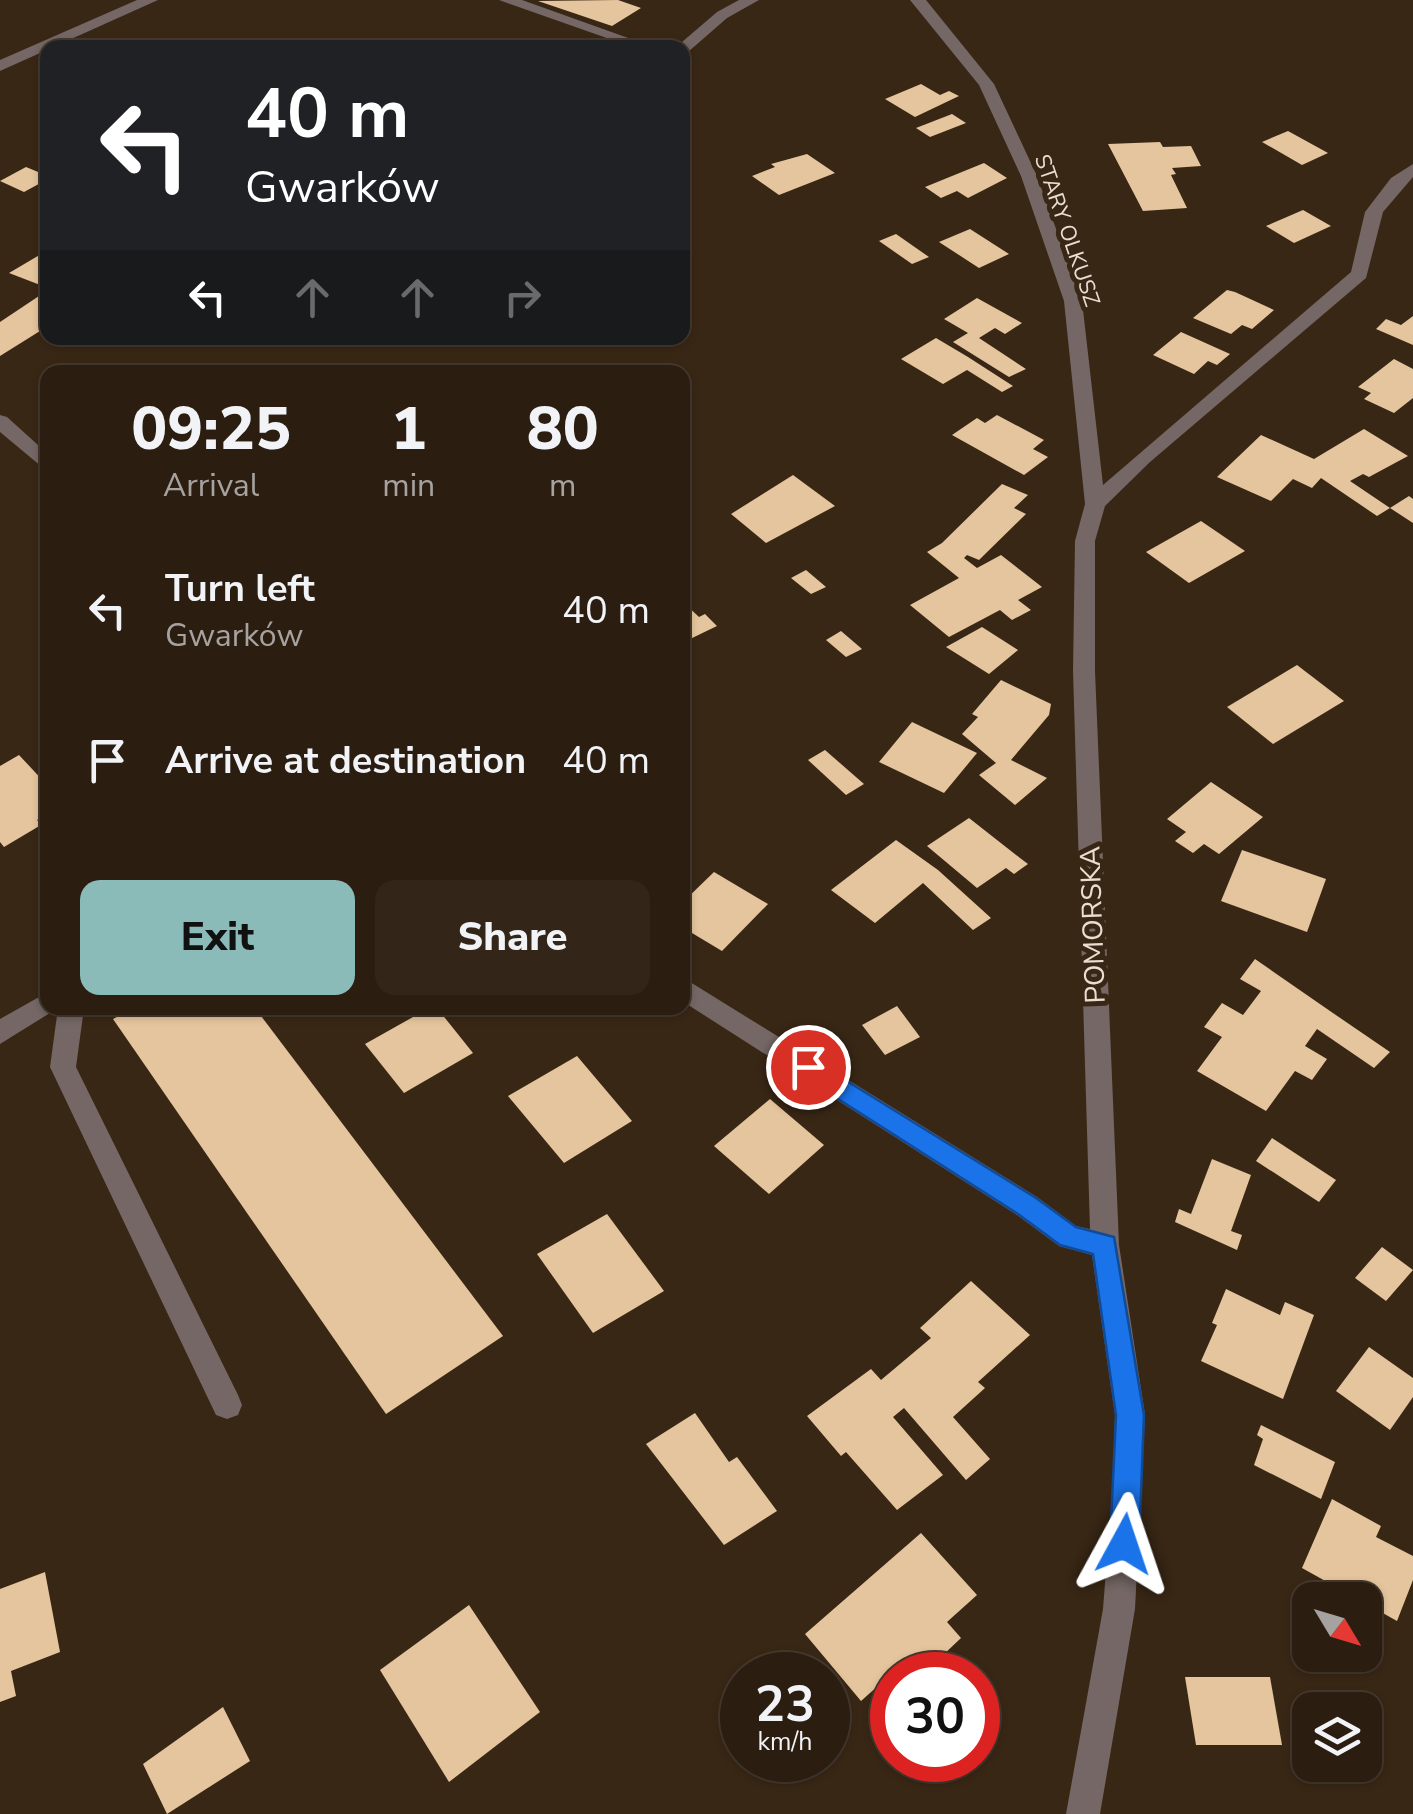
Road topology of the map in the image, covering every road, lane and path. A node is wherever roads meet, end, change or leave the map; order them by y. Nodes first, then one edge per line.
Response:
1 (150, 0) edge
2 (507, 0) edge
3 (751, 0) edge
4 (918, 0) edge
5 (623, 39) dead end
6 (59, 40) edge
7 (690, 43) edge
8 (40, 48) edge
9 (0, 66) edge
10 (1413, 170) edge
11 (0, 420) edge
12 (40, 458) edge
13 (1094, 504) junction
14 (690, 992) edge
15 (40, 1007) edge
16 (71, 1015) edge
17 (0, 1032) edge
18 (1105, 1245) junction
19 (228, 1404) dead end
20 (1083, 1814) edge

1 - 6 street
2 - 5 street
3 - 7 street
4 - 13 street, STARY OLKUSZ
8 - 9 street
10 - 13 street
11 - 12 street
13 - 18 street, POMORSKA
14 - 18 street
15 - 17 street
16 - 19 street
18 - 20 street, POMORSKA

